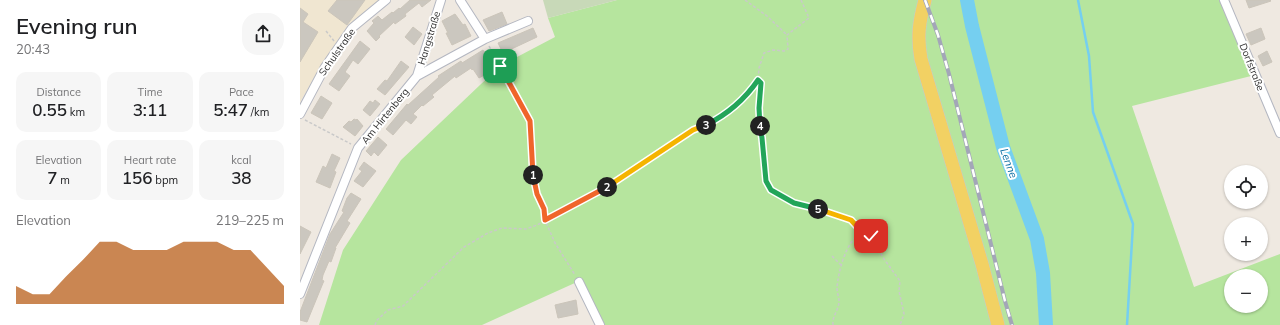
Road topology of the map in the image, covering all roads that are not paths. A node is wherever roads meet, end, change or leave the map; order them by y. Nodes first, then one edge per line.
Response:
1 (386, 0) edge
2 (441, 0) edge
3 (460, 0) edge
4 (925, 0) edge
5 (1224, 0) edge
6 (528, 21) dead end
7 (485, 39) junction
8 (417, 76) junction
9 (300, 114) edge
10 (1280, 133) edge
11 (580, 282) road end
12 (300, 294) edge
13 (600, 325) edge
14 (998, 325) edge

1 - 9 street, Schulstraße
2 - 8 street, Hangstraße
3 - 7 street
4 - 14 main road
5 - 10 street, Dorfstraße
6 - 7 street, Am Hirtenberg
7 - 8 street, Am Hirtenberg
8 - 12 street, Am Hirtenberg
11 - 13 street

